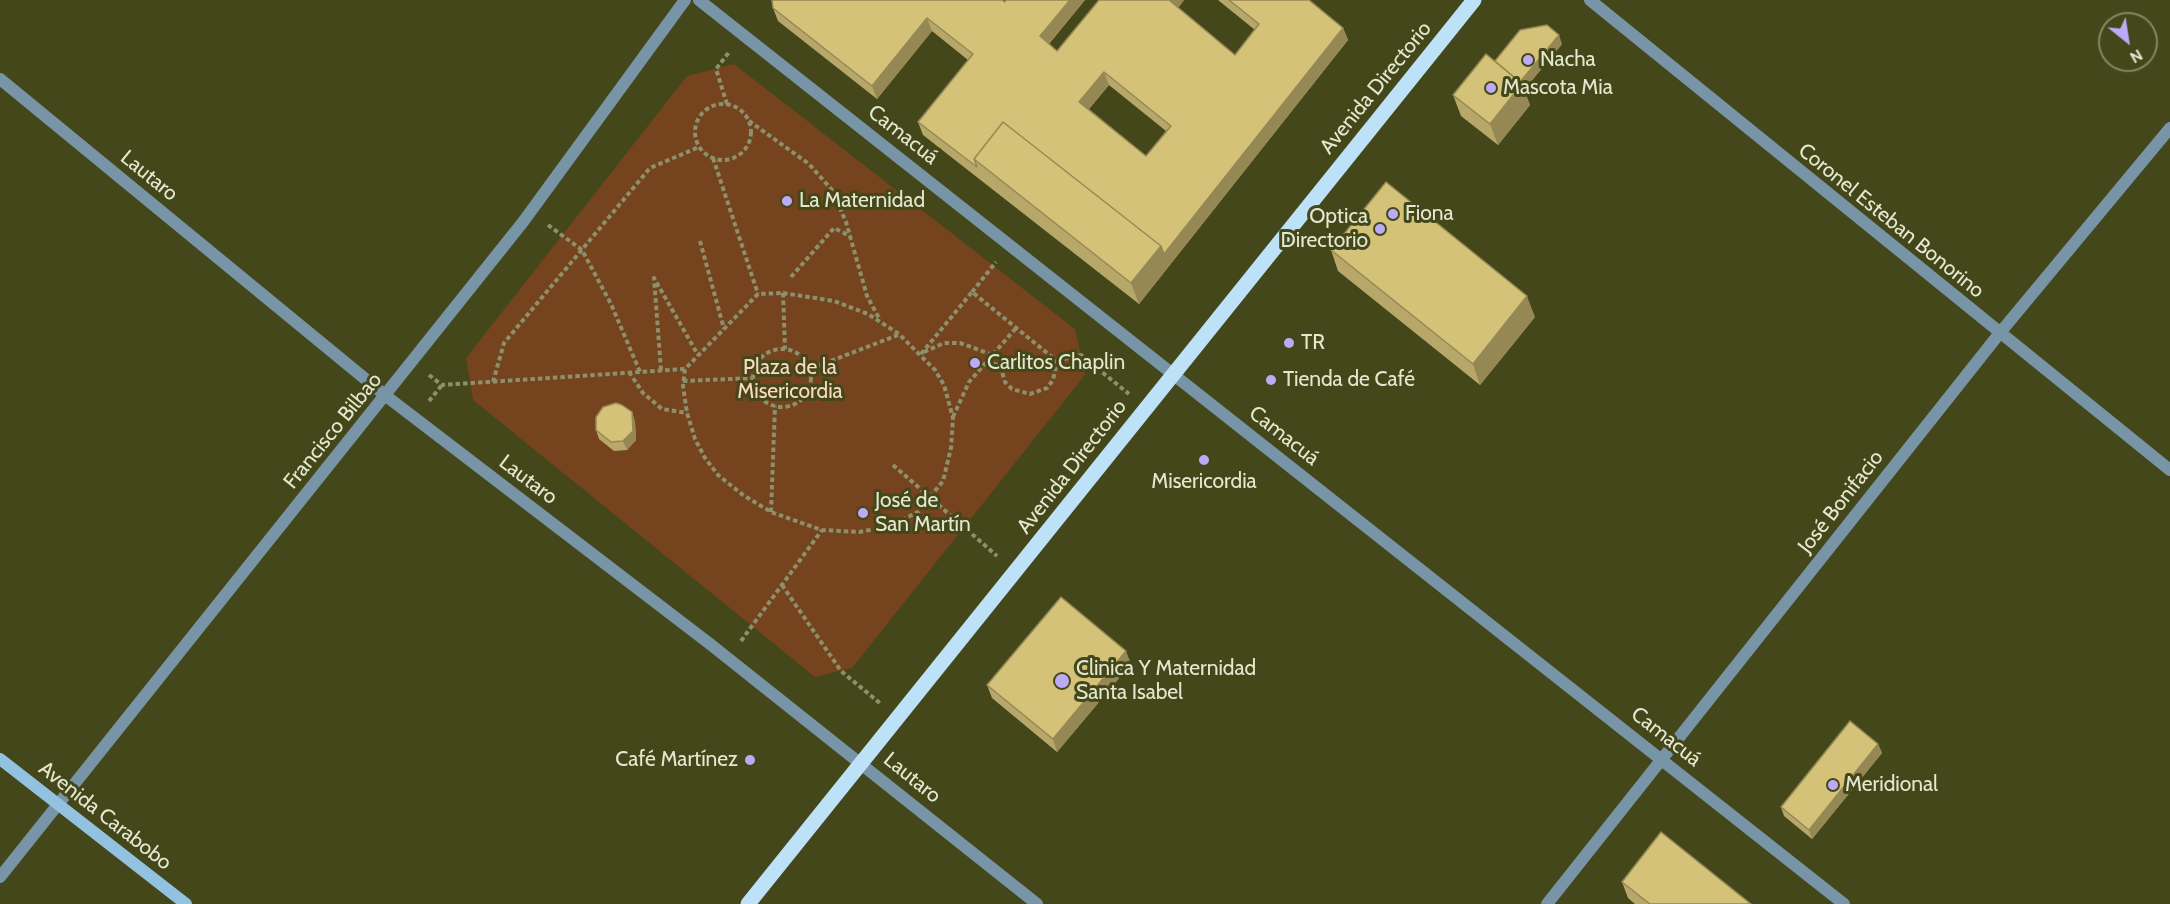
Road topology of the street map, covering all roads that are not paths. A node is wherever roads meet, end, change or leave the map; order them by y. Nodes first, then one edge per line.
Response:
1 (685, 0) edge
2 (699, 0) edge
3 (1474, 0) edge
4 (1590, 0) edge
5 (0, 79) edge
6 (2170, 128) edge
7 (1999, 334) junction
8 (1174, 374) junction
9 (386, 396) junction
10 (2170, 470) edge
11 (1663, 758) junction
12 (0, 759) edge
13 (861, 762) junction
14 (59, 805) junction
15 (0, 877) edge
16 (186, 904) edge
17 (748, 904) edge
18 (1037, 904) edge
19 (1547, 904) edge
20 (1844, 904) edge

1 - 9 street, Francisco Bilbao
2 - 8 street, Camacuá
3 - 8 main road, Avenida Directorio
4 - 7 street, Coronel Esteban Bonorino
5 - 9 street, Lautaro
6 - 7 street, José Bonifacio
7 - 10 street, Coronel Esteban Bonorino
7 - 11 street, José Bonifacio
8 - 11 street, Camacuá
8 - 13 main road, Avenida Directorio
9 - 13 street, Lautaro
9 - 14 street, Francisco Bilbao
11 - 19 street, José Bonifacio
11 - 20 street, Camacuá
12 - 14 main road, Avenida Carabobo
13 - 17 main road, Avenida Directorio
13 - 18 street, Lautaro
14 - 15 street, Francisco Bilbao
14 - 16 main road, Avenida Carabobo

